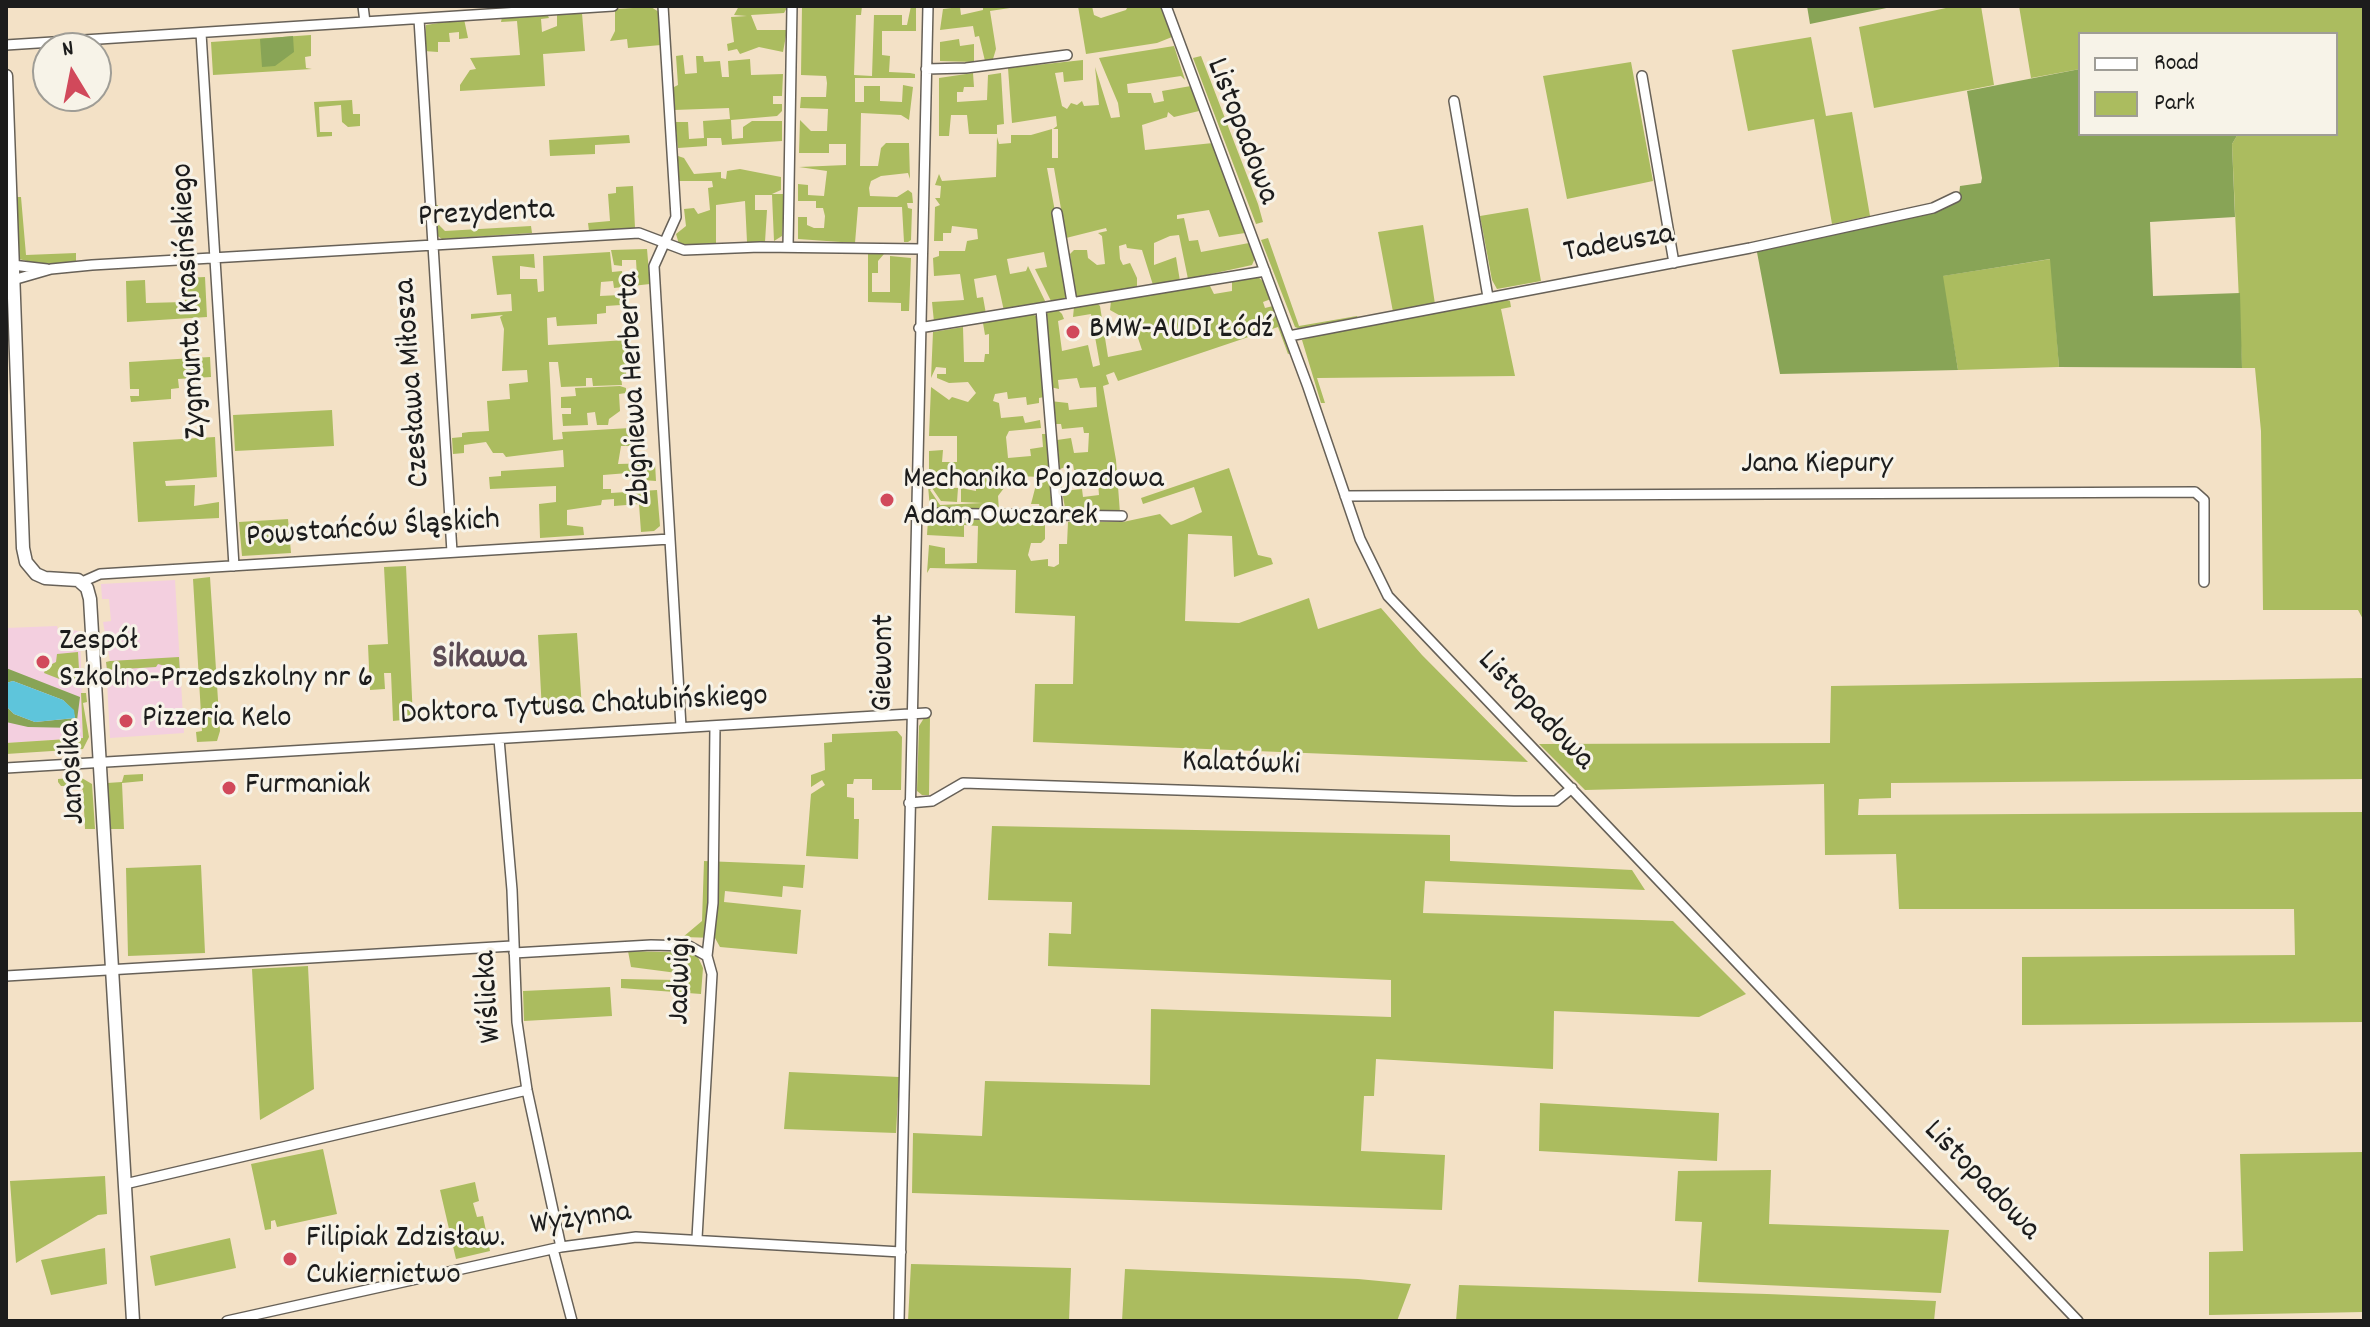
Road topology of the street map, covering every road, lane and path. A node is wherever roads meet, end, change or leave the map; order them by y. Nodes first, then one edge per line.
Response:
1 (363, 6) edge
2 (613, 6) edge
3 (663, 6) edge
4 (792, 6) edge
5 (928, 6) edge
6 (1166, 6) edge
7 (419, 19) junction
8 (365, 22) junction
9 (201, 33) junction
10 (6, 45) edge
11 (1067, 55) dead end
12 (926, 69) junction
13 (6, 76) edge
14 (1642, 76) dead end
15 (1454, 101) dead end
16 (1956, 197) dead end
17 (1057, 213) dead end
18 (665, 242) junction
19 (432, 244) junction
20 (788, 247) junction
21 (921, 249) junction
22 (215, 257) junction
23 (1674, 263) junction
24 (12, 265) junction
25 (51, 269) junction
26 (1265, 271) junction
27 (10, 281) edge
28 (1488, 297) junction
29 (1072, 302) junction
30 (1041, 309) junction
31 (919, 328) junction
32 (1289, 336) junction
33 (1345, 496) junction
34 (915, 513) junction
35 (1058, 516) junction
36 (1122, 516) dead end
37 (670, 539) junction
38 (452, 552) junction
39 (234, 566) junction
40 (82, 582) junction
41 (2204, 582) dead end
42 (926, 713) dead end
43 (911, 716) junction
44 (715, 726) junction
45 (681, 727) junction
46 (499, 739) junction
47 (101, 762) junction
48 (6, 768) edge
49 (1572, 788) junction
50 (909, 803) junction
51 (513, 949) junction
52 (707, 956) junction
53 (113, 969) junction
54 (6, 976) edge
55 (527, 1090) junction
56 (125, 1184) junction
57 (697, 1238) junction
58 (557, 1248) junction
59 (901, 1252) junction
60 (133, 1321) edge
61 (227, 1321) edge
62 (572, 1321) edge
63 (899, 1321) edge
64 (2078, 1321) edge

1 - 8 street
2 - 7 street
3 - 18 street, Zbigniewa Herberta
4 - 20 street
5 - 12 street, Giewont
6 - 26 street, Listopadowa
7 - 8 street
7 - 19 street, Czesława Miłosza
8 - 9 street
9 - 10 street
9 - 22 street, Zygmunta Krasińskiego
11 - 12 street
12 - 21 street, Giewont
13 - 24 street
14 - 23 street
15 - 28 street
16 - 23 street, Tadeusza
17 - 29 street
18 - 19 street, Prezydenta
18 - 20 street, Prezydenta
18 - 37 street, Zbigniewa Herberta
19 - 22 street, Prezydenta
19 - 38 street, Czesława Miłosza
20 - 21 street, Prezydenta
21 - 31 street, Giewont
22 - 25 street, Prezydenta
22 - 39 street, Zygmunta Krasińskiego
23 - 28 street, Tadeusza
24 - 25 street, Prezydenta
24 - 27 street
25 - 27 street, Prezydenta
26 - 29 street
26 - 32 street, Listopadowa
27 - 40 street
28 - 32 street, Tadeusza
29 - 30 street
30 - 31 street
30 - 35 street
31 - 34 street, Giewont
32 - 33 street, Listopadowa
33 - 41 street, Jana Kiepury
33 - 49 street, Listopadowa
34 - 35 street
34 - 43 street, Giewont
35 - 36 street
37 - 38 street, Powstańców Śląskich
37 - 45 street, Zbigniewa Herberta
38 - 39 street, Powstańców Śląskich
39 - 40 street, Powstańców Śląskich
40 - 47 street, Janosika
42 - 43 street, Doktora Tytusa Chałubińskiego
43 - 44 street, Doktora Tytusa Chałubińskiego
43 - 50 street, Giewont
44 - 45 street, Doktora Tytusa Chałubińskiego
44 - 52 street, Jadwigi
45 - 46 street, Doktora Tytusa Chałubińskiego
46 - 47 street, Doktora Tytusa Chałubińskiego
46 - 51 street, Wiślicka
47 - 48 street, Doktora Tytusa Chałubińskiego
47 - 53 street, Janosika
49 - 50 street, Kalatówki
49 - 64 street, Listopadowa
50 - 59 street, Giewont
51 - 52 street
51 - 53 street
51 - 55 street, Wiślicka
52 - 57 street, Jadwigi
53 - 54 street
53 - 56 street, Janosika
55 - 56 street
55 - 58 street, Wiślicka
56 - 60 street, Janosika
57 - 58 street, Wyżynna
57 - 59 street, Wyżynna
58 - 61 street, Wyżynna
58 - 62 street, Wiślicka
59 - 63 street, Giewont

